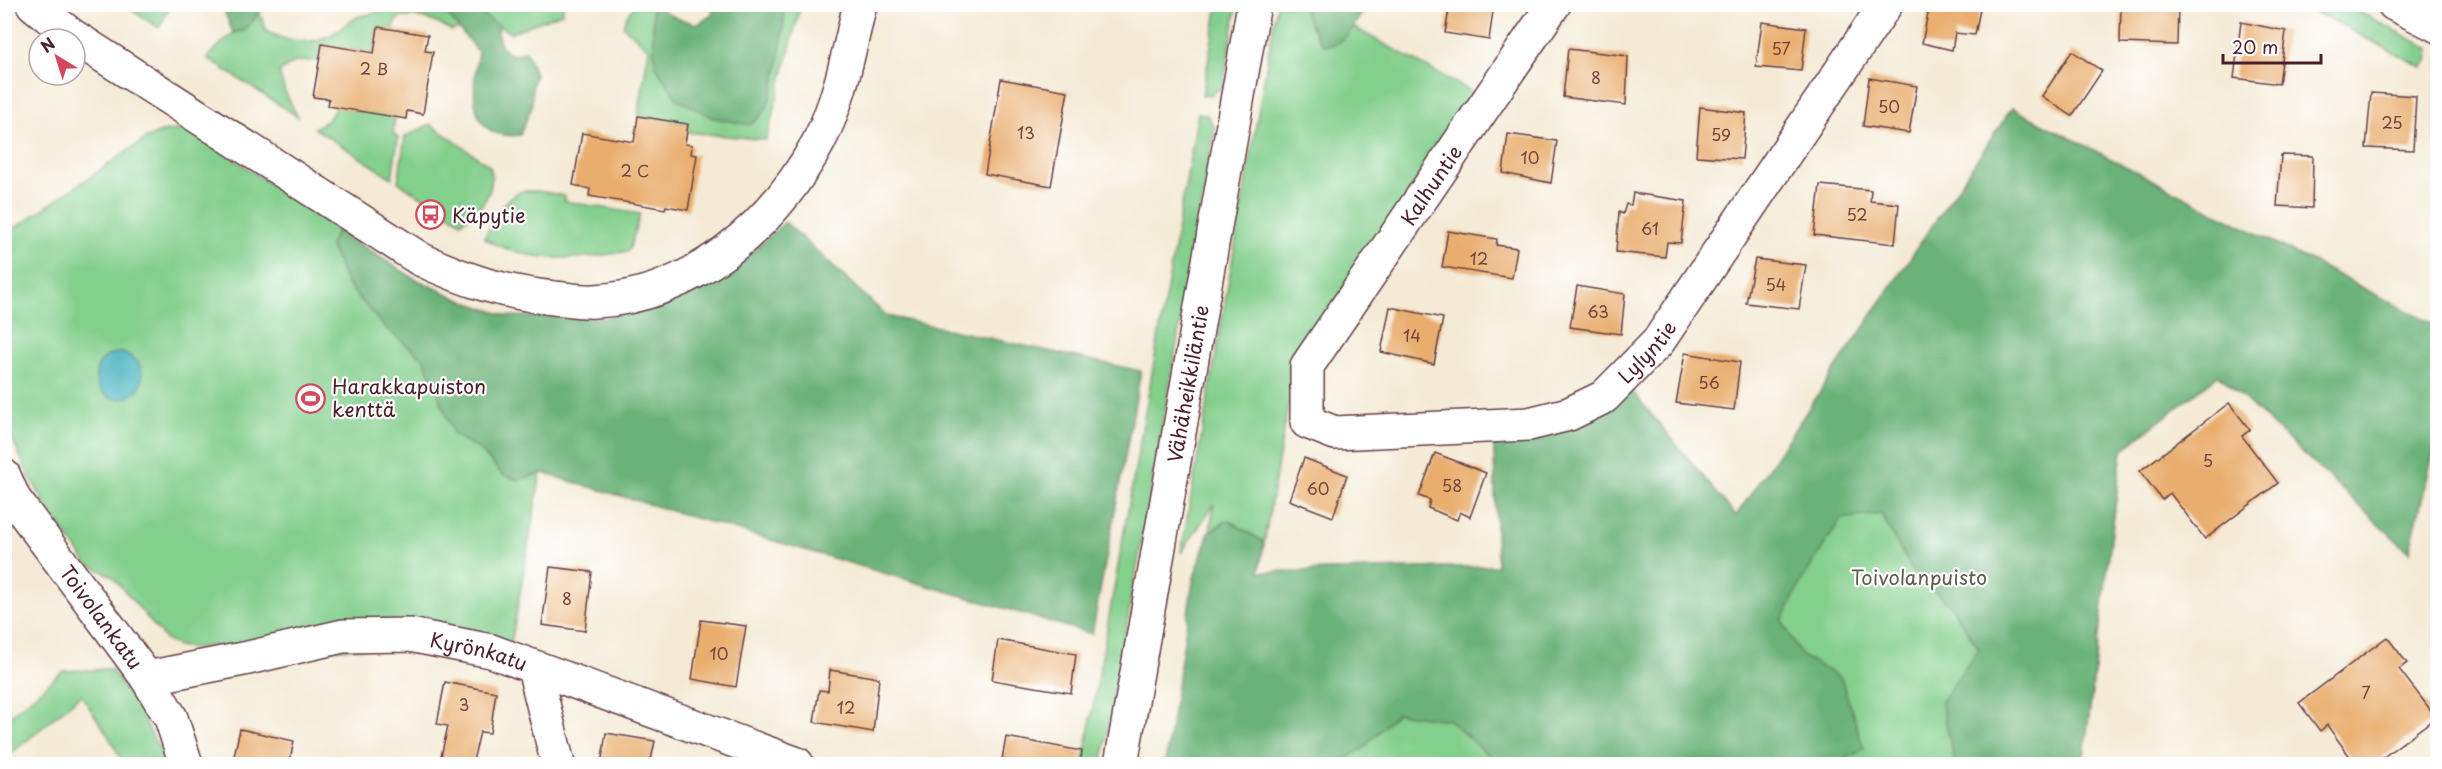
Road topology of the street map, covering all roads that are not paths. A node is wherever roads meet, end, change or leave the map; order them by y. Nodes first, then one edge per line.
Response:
1 (33, 4) edge
2 (861, 4) edge
3 (1254, 4) edge
4 (1554, 4) edge
5 (1886, 4) edge
6 (2394, 4) edge
7 (2438, 26) edge
8 (1307, 366) joint
9 (4, 476) edge
10 (534, 668) junction
11 (147, 678) junction
12 (186, 765) edge
13 (558, 765) edge
14 (797, 765) edge
15 (1120, 765) edge

1 - 2 street
3 - 15 street, Vähäheikkiläntie
4 - 8 street, Kalhuntie
5 - 8 street, Lylyntie
6 - 7 street
9 - 11 street, Toivolankatu
10 - 11 street, Kyrönkatu
10 - 13 street
10 - 14 street, Kyrönkatu
11 - 12 street, Toivolankatu

